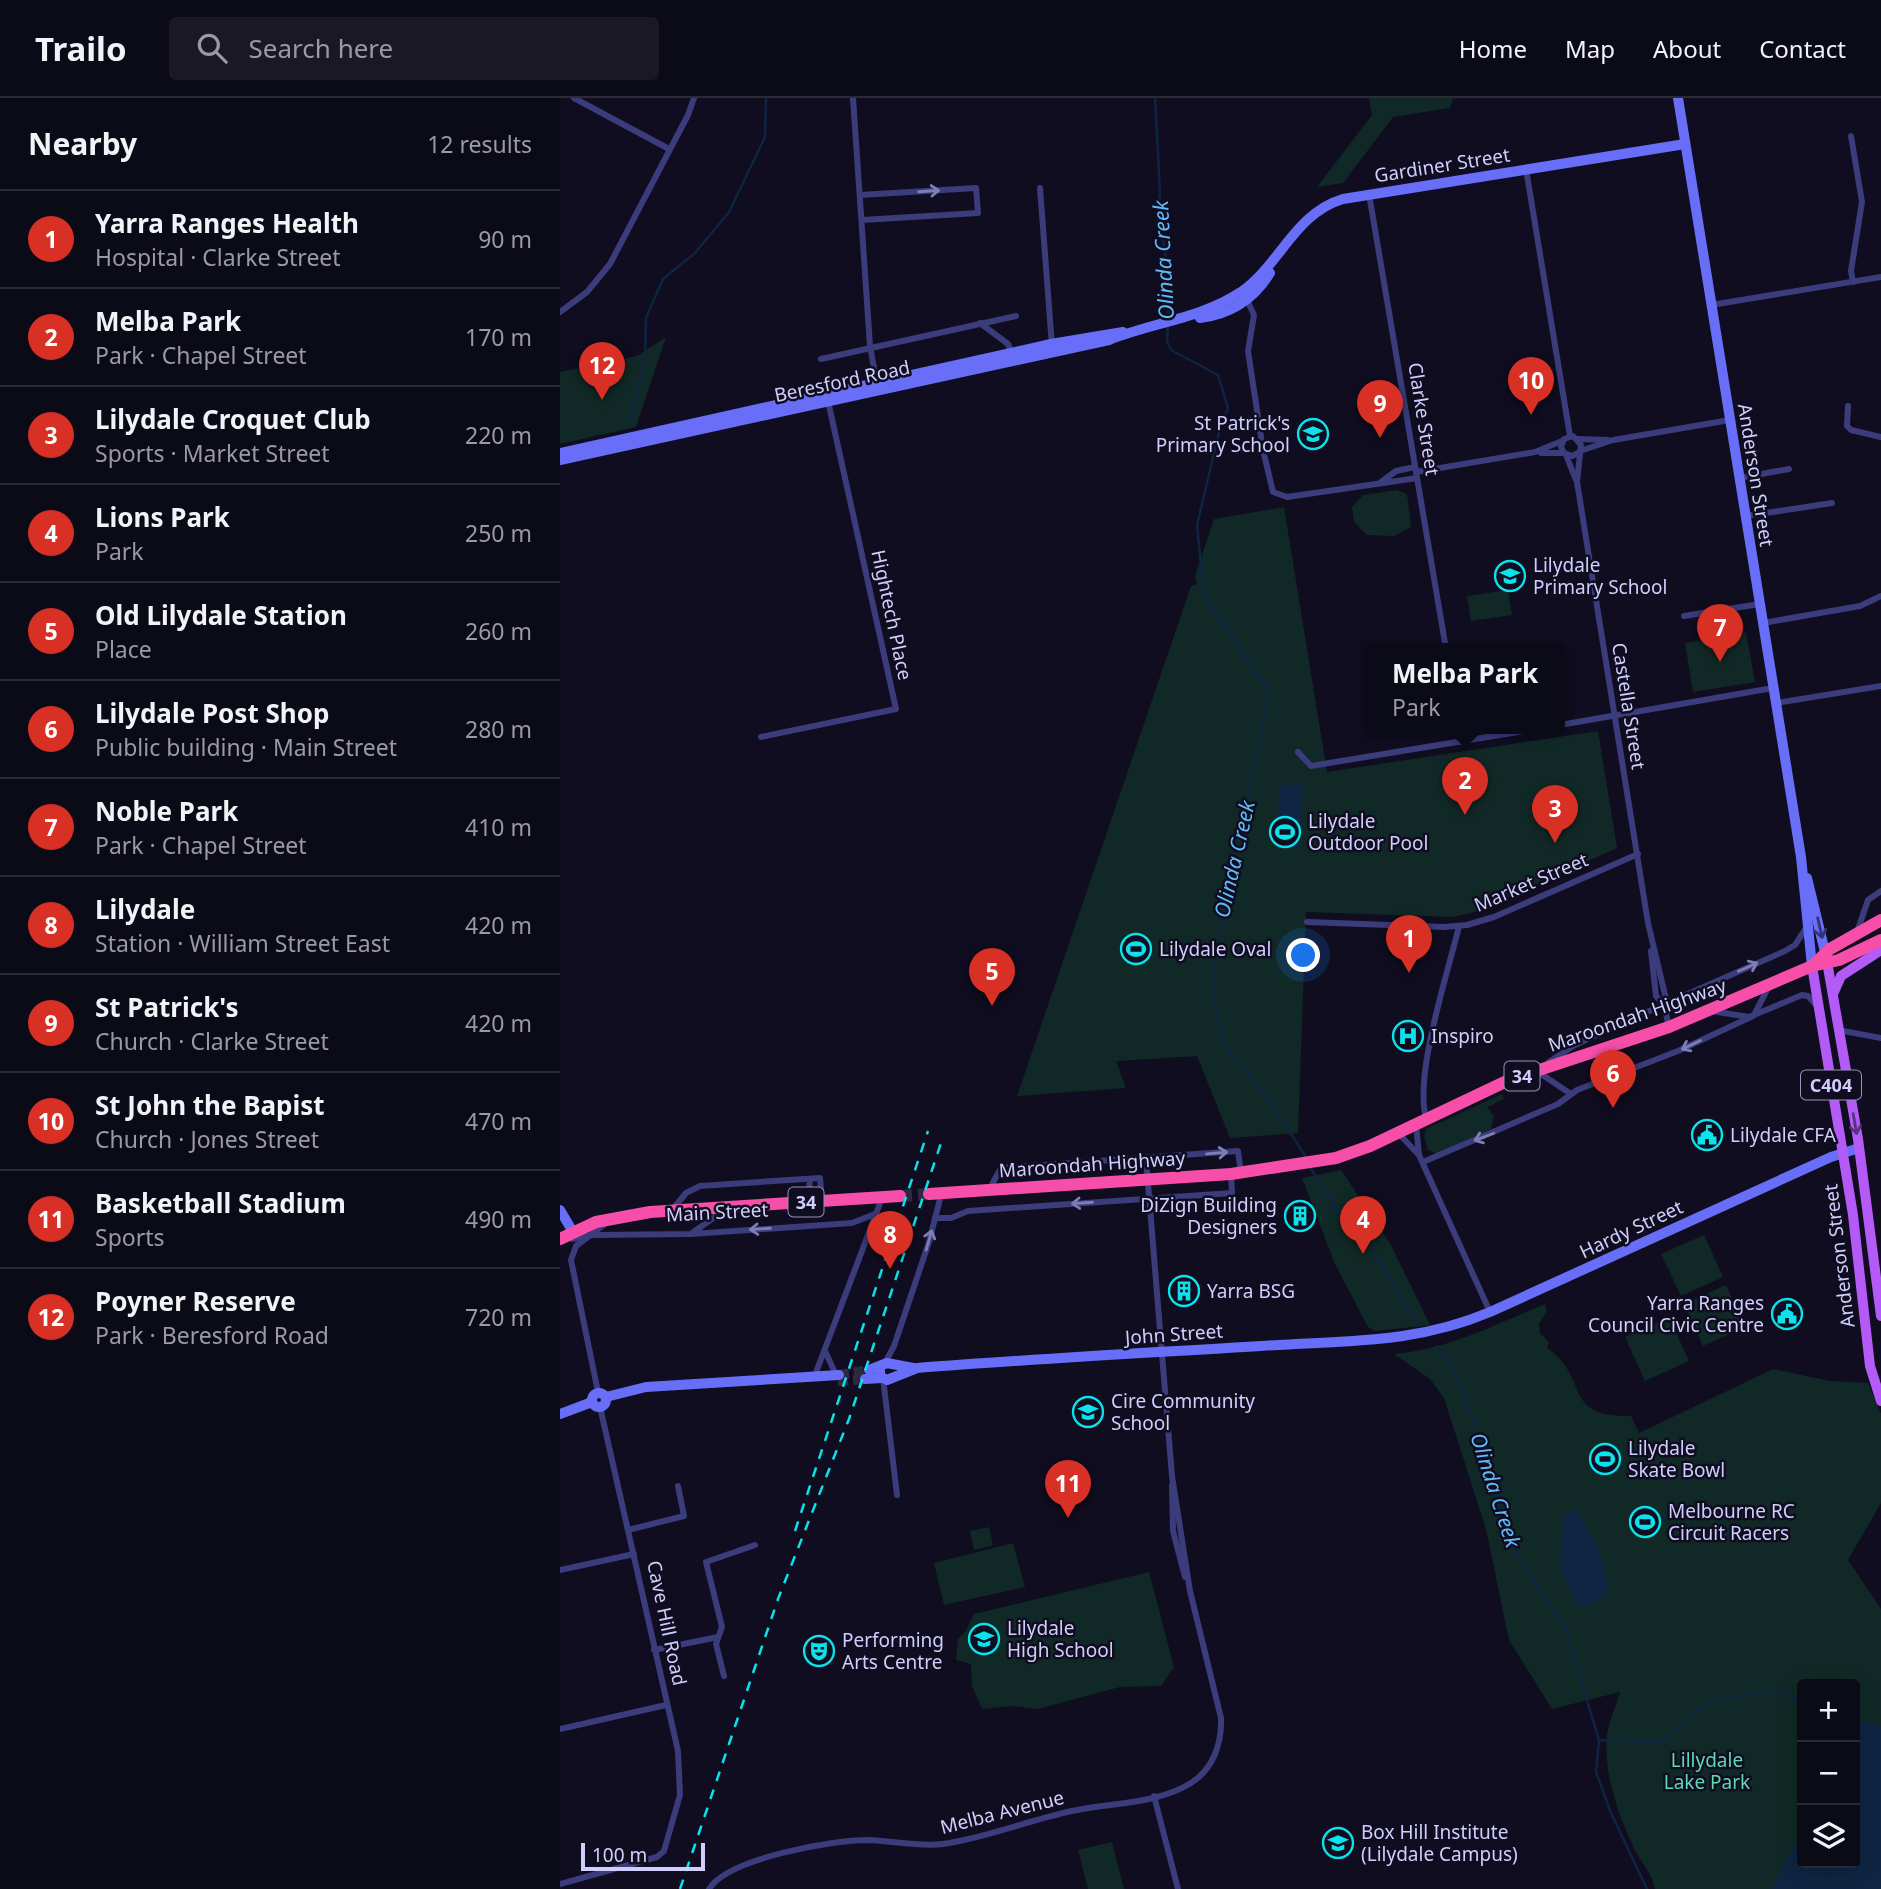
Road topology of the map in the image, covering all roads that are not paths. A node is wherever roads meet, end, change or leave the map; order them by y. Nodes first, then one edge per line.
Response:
1 (574, 98) edge
2 (694, 98) edge
3 (855, 98) edge
4 (1678, 98) edge
5 (1851, 136) dead end
6 (1685, 144) junction
7 (669, 149) junction
8 (1526, 169) junction
9 (1040, 188) dead end
10 (1369, 194) junction
11 (860, 195) junction
12 (862, 220) junction
13 (1279, 256) joint
14 (1881, 277) edge
15 (1853, 282) junction
16 (1244, 296) junction
17 (1710, 305) junction
18 (560, 312) edge
19 (1016, 316) dead end
20 (979, 323) junction
21 (870, 346) junction
22 (1052, 348) junction
23 (1014, 357) junction
24 (821, 359) dead end
25 (877, 387) junction
26 (827, 398) junction
27 (1848, 406) dead end
28 (1730, 420) junction
29 (1570, 436) junction
30 (1881, 437) edge
31 (1578, 439) junction
32 (1613, 440) junction
33 (1562, 442) junction
34 (1535, 452) junction
35 (1579, 452) junction
36 (560, 453) edge
37 (1565, 454) junction
38 (560, 460) edge
39 (1789, 469) dead end
40 (1416, 472) junction
41 (1739, 478) junction
42 (1381, 482) junction
43 (1577, 482) junction
44 (1832, 503) dead end
45 (1745, 516) junction
46 (1881, 596) edge
47 (1760, 604) junction
48 (1684, 616) dead end
49 (1763, 624) junction
50 (1445, 643) edge
51 (1881, 686) edge
52 (1773, 688) junction
53 (1776, 704) junction
54 (1615, 716) junction
55 (1565, 724) edge
56 (1459, 734) edge
57 (1507, 734) edge
58 (761, 737) dead end
59 (1460, 742) junction
60 (1298, 752) dead end
61 (1638, 854) junction
62 (1801, 857) junction
63 (1881, 891) edge
64 (1881, 920) edge
65 (1307, 922) dead end
66 (1459, 926) junction
67 (1807, 927) junction
68 (1857, 934) junction
69 (1881, 940) edge
70 (1881, 950) edge
71 (1827, 958) junction
72 (1812, 966) junction
73 (1769, 986) junction
74 (1834, 999) junction
75 (1664, 1005) junction
76 (1711, 1011) junction
77 (1754, 1016) junction
78 (1821, 1017) junction
79 (1669, 1027) junction
80 (1839, 1030) junction
81 (1824, 1033) junction
82 (1881, 1038) edge
83 (1536, 1071) junction
84 (1571, 1094) junction
85 (1421, 1121) junction
86 (1398, 1132) junction
87 (1859, 1148) junction
88 (1843, 1152) junction
89 (1419, 1154) junction
90 (1146, 1159) junction
91 (1423, 1162) junction
92 (1232, 1174) junction
93 (810, 1179) junction
94 (1149, 1180) junction
95 (989, 1190) junction
96 (935, 1193) joint
97 (900, 1196) tunnel mouth
98 (882, 1198) junction
99 (1150, 1198) junction
100 (822, 1201) junction
101 (801, 1202) junction
102 (730, 1206) junction
103 (673, 1210) junction
104 (1868, 1212) junction
105 (561, 1214) edge
106 (875, 1214) junction
107 (1853, 1215) junction
108 (935, 1217) junction
109 (613, 1218) junction
110 (573, 1232) junction
111 (691, 1234) junction
112 (589, 1236) junction
113 (560, 1240) edge
114 (1877, 1252) edge
115 (1490, 1312) junction
116 (1881, 1316) edge
117 (1864, 1320) junction
118 (1432, 1332) joint
119 (826, 1351) junction
120 (1161, 1353) junction
121 (885, 1364) junction
122 (917, 1368) junction
123 (838, 1377) joint
124 (810, 1378) junction
125 (888, 1378) junction
126 (602, 1395) junction
127 (1881, 1401) edge
128 (596, 1405) junction
129 (560, 1414) edge
130 (678, 1486) dead end
131 (897, 1495) dead end
132 (628, 1530) junction
133 (755, 1545) dead end
134 (634, 1554) junction
135 (560, 1570) edge
136 (718, 1637) junction
137 (654, 1650) junction
138 (724, 1676) dead end
139 (666, 1706) junction
140 (560, 1729) edge
141 (1154, 1796) junction
142 (560, 1884) edge
143 (709, 1889) edge
144 (1178, 1889) edge

1 - 7 street
2 - 7 street
3 - 11 street
4 - 6 main road, Anderson Street
5 - 15 street
6 - 8 main road, Gardiner Street
6 - 17 main road, Anderson Street
7 - 18 street
8 - 10 main road, Gardiner Street
8 - 29 street
9 - 22 street
10 - 13 main road, Gardiner Street
10 - 40 street, Clarke Street
11 - 12 street
11 -> 12 street
12 - 21 street
13 - 16 main road, Beresford Road
14 - 15 street
15 - 17 street
16 - 22 main road, Beresford Road
16 - 42 street
17 - 28 main road, Anderson Street
19 - 20 street
20 - 21 street
20 - 23 street
21 - 24 street
21 - 25 street
22 - 23 main road, Beresford Road
23 - 25 main road, Beresford Road
25 - 26 main road, Beresford Road
26 - 36 main road, Beresford Road
26 - 38 main road, Beresford Road
26 - 58 street, Hightech Place
27 - 30 street
28 - 32 street
28 - 41 main road, Anderson Street
29 - 31 street
29 - 33 street
31 - 32 street
31 - 35 street, Castella Street
32 - 35 street
33 - 34 street
33 - 37 street, Castella Street
34 - 37 street
34 - 40 street
35 - 37 street
35 - 43 street, Castella Street
37 - 43 street, Castella Street
39 - 41 street
40 - 42 street
40 - 42 street
40 - 50 street, Clarke Street
41 - 45 main road, Anderson Street
43 - 54 street, Castella Street
44 - 45 street
45 - 47 main road, Anderson Street
46 - 49 street
47 - 48 street
47 - 49 main road, Anderson Street
49 - 52 main road, Anderson Street
51 - 53 street
52 - 53 main road, Anderson Street
52 - 54 street
53 - 62 main road, Anderson Street
54 - 55 street
54 - 61 street, Castella Street
56 - 59 street
57 - 59 street
59 - 60 street
61 - 66 street, Market Street
61 - 75 street, Castella Street
62 - 67 main road, Anderson Street
62 -> 71 main road, Anderson Street
63 - 68 street
64 - 68 highway, Maroondah Highway
65 - 66 street, Market Street
66 - 85 street
67 - 72 main road, Anderson Street
75 -> 67 street
68 - 71 highway, Maroondah Highway
69 - 71 highway, Maroondah Highway
70 - 74 main road
71 - 72 highway, Maroondah Highway
71 - 74 main road, Anderson Street / C404
72 - 73 highway, Maroondah Highway / 34
72 - 78 main road, Anderson Street / C404
73 - 76 highway, Maroondah Highway / 34
73 - 77 street
74 - 80 main road, Anderson Street / C404
75 - 79 street, Castella Street
75 - 83 street
76 - 77 street
76 - 79 highway, Maroondah Highway / 34
77 - 78 street
77 -> 84 street
78 - 81 main road, Anderson Street / C404
79 - 83 highway, Maroondah Highway / 34
80 - 81 main road
80 - 82 street
80 -> 87 main road, Anderson Street / C404
81 - 88 main road, Anderson Street / C404
83 - 84 street
83 - 85 highway, Maroondah Highway / 34
84 -> 91 street
85 - 86 highway, Maroondah Highway / 34
85 - 89 street
86 - 89 street
86 - 92 highway, Maroondah Highway / 34
87 - 88 main road, Hardy Street
87 - 104 main road, Anderson Street / C404
88 - 107 main road, Anderson Street / C404
88 - 115 main road, Hardy Street
89 - 91 street
90 -> 92 street
90 - 94 street
90 - 95 street
91 - 115 street
92 - 94 highway, Maroondah Highway / 34
92 - 99 street
93 - 100 street, Main Street
93 - 101 street
93 - 103 street, Main Street
94 - 95 highway, Maroondah Highway / 34
94 - 99 street
95 - 96 highway, Maroondah Highway / 34
96 - 108 street
97 - 98 highway, 34
98 - 100 highway, 34
98 - 106 street
99 -> 108 street
99 - 120 street
100 - 101 highway, 34
101 - 102 highway, 34
102 - 103 highway, 34
102 - 111 street
103 - 109 highway, 34
104 - 107 main road
104 - 114 main road, Anderson Street / C404
105 - 110 main road
106 -> 111 street, Main Street
106 - 119 street
107 - 117 main road, Anderson Street / C404
121 -> 108 street
109 - 110 highway, 34
109 - 112 street
110 - 113 highway, 34
111 - 112 street, Main Street
112 - 113 street, Main Street
112 - 126 street
114 - 116 main road, Anderson Street / C404
114 - 117 main road
115 - 118 main road, Hardy Street
117 - 127 main road, Anderson Street / C404
118 - 120 main road, John Street
119 - 123 street
119 - 124 street
120 - 122 main road, John Street
120 - 141 street, Melba Avenue
121 - 122 main road, John Street
121 - 125 main road
121 - 125 main road
121 - 125 main road, John Street
122 - 125 main road, John Street
123 - 124 main road
124 - 126 main road
125 - 131 street
126 - 128 main road
128 - 129 main road
128 - 132 street, Cave Hill Road
130 - 132 street
132 - 134 street, Cave Hill Road
133 - 136 street
134 - 135 street
134 - 137 street, Cave Hill Road
136 - 137 street
136 - 138 street
137 - 139 street, Cave Hill Road
139 - 140 street
139 - 142 street, Cave Hill Road
141 - 143 street, Melba Avenue
141 - 144 street

